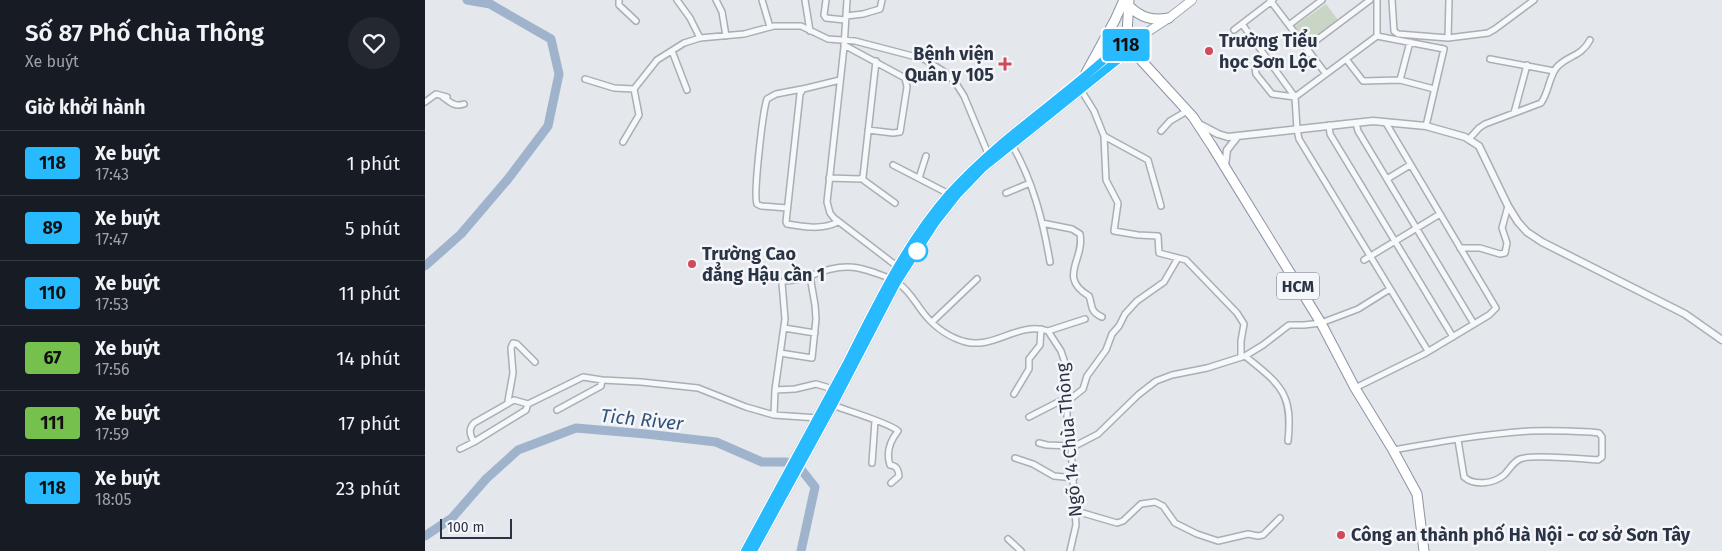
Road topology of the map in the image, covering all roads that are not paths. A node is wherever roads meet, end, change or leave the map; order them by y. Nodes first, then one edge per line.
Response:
1 (619, 0) edge
2 (677, 0) edge
3 (716, 0) edge
4 (762, 0) edge
5 (805, 0) edge
6 (826, 0) edge
7 (847, 0) edge
8 (882, 0) edge
9 (1192, 0) edge
10 (1271, 0) edge
11 (1322, 0) edge
12 (1370, 0) edge
13 (1377, 0) edge
14 (1392, 0) edge
15 (1449, 0) edge
16 (1534, 0) edge
17 (1127, 2) edge
18 (846, 18) junction
19 (1169, 18) junction
20 (636, 21) dead end
21 (1242, 24) junction
22 (1289, 25) junction
23 (770, 27) junction
24 (1234, 30) dead end
25 (810, 31) junction
26 (726, 36) junction
27 (1377, 36) junction
28 (700, 38) junction
29 (1448, 38) junction
30 (1590, 40) dead end
31 (1410, 42) junction
32 (844, 43) junction
33 (1129, 44) junction
34 (1306, 48) junction
35 (672, 51) junction
36 (1266, 57) junction
37 (1346, 59) junction
38 (1490, 59) dead end
39 (876, 61) junction
40 (1527, 65) junction
41 (1554, 71) junction
42 (1326, 74) junction
43 (585, 78) dead end
44 (1081, 79) junction
45 (840, 80) junction
46 (1401, 80) junction
47 (633, 89) junction
48 (803, 89) junction
49 (1434, 89) junction
50 (687, 90) dead end
51 (1075, 90) junction
52 (1295, 96) junction
53 (425, 102) edge
54 (465, 104) dead end
55 (1187, 111) junction
56 (1514, 113) junction
57 (1196, 122) junction
58 (1356, 123) junction
59 (1386, 123) junction
60 (1329, 125) junction
61 (1426, 126) junction
62 (1297, 129) junction
63 (868, 130) junction
64 (1161, 131) dead end
65 (1104, 136) junction
66 (1238, 136) junction
67 (1469, 139) junction
68 (623, 142) dead end
69 (1011, 144) junction
70 (926, 156) dead end
71 (990, 157) junction
72 (893, 165) dead end
73 (1410, 165) junction
74 (1225, 168) junction
75 (829, 178) junction
76 (919, 178) junction
77 (862, 179) junction
78 (1387, 179) junction
79 (1030, 183) junction
80 (1006, 193) dead end
81 (949, 194) junction
82 (895, 203) dead end
83 (1161, 206) dead end
84 (1508, 206) junction
85 (787, 208) junction
86 (1440, 214) junction
87 (932, 220) junction
88 (838, 222) junction
89 (1042, 223) junction
90 (1417, 228) junction
91 (1395, 241) junction
92 (1460, 248) junction
93 (1370, 256) junction
94 (1178, 258) junction
95 (1363, 260) dead end
96 (1050, 262) dead end
97 (898, 267) junction
98 (810, 276) junction
99 (977, 280) dead end
100 (894, 281) junction
101 (1390, 289) junction
102 (1102, 317) dead end
103 (1085, 319) dead end
104 (932, 322) junction
105 (1321, 323) junction
106 (1474, 324) junction
107 (784, 328) junction
108 (1041, 329) junction
109 (1048, 331) junction
110 (815, 332) junction
111 (1722, 332) edge
112 (1453, 336) junction
113 (1716, 336) junction
114 (1722, 340) edge
115 (1428, 351) junction
116 (780, 353) junction
117 (1243, 356) junction
118 (535, 362) dead end
119 (602, 380) junction
120 (1355, 388) junction
121 (833, 389) junction
122 (775, 390) junction
123 (1014, 394) dead end
124 (1068, 399) junction
125 (510, 402) junction
126 (528, 404) junction
127 (833, 405) junction
128 (557, 410) dead end
129 (773, 415) junction
130 (1029, 417) dead end
131 (821, 419) junction
132 (875, 421) junction
133 (1458, 440) junction
134 (1288, 441) dead end
135 (474, 442) junction
136 (1039, 443) dead end
137 (1071, 447) junction
138 (460, 449) dead end
139 (1393, 450) junction
140 (1015, 458) dead end
141 (872, 463) dead end
142 (1073, 478) junction
143 (891, 483) dead end
144 (1076, 511) junction
145 (768, 515) junction
146 (1280, 518) dead end
147 (1008, 539) dead end
148 (745, 551) edge
149 (753, 551) edge
150 (1021, 551) edge
151 (1070, 551) edge
152 (1424, 551) edge

1 - 20 street
2 - 28 street
3 - 26 street
4 - 23 street
5 - 25 street
6 - 18 street
7 - 18 street
8 - 18 street
9 - 19 main road
10 - 21 street
10 - 22 street
11 - 22 street
12 - 34 street
13 - 27 street
14 - 29 street
15 - 29 street
16 - 29 street
17 - 19 highway
17 - 33 highway
17 - 44 highway
18 - 32 street
19 - 33 main road
21 - 24 street
21 - 36 street
22 - 34 street
23 - 25 street
23 - 26 street
25 - 32 street
26 - 28 street
27 - 31 street
27 - 37 street
28 - 35 street
30 - 41 street
31 - 46 street
31 - 49 street
32 - 39 street
32 - 45 street
32 - 71 street
33 - 44 highway
33 - 51 highway
33 - 55 highway, HCM
34 - 42 street
35 - 47 street
35 - 50 street
36 - 52 street
36 - 52 street
37 - 42 street
37 - 46 street
38 - 40 street
39 - 63 street
39 - 63 street
40 - 41 street
40 - 56 street
41 - 56 street
42 - 52 street
43 - 47 street
44 - 51 highway
45 - 48 street
45 - 75 street
46 - 49 street
47 - 68 street
48 - 85 street
48 - 85 street
49 - 61 street
51 - 65 street
51 - 69 highway
51 - 71 highway
52 - 62 street
53 - 54 street
55 - 57 highway, HCM
55 - 64 street
56 - 67 street
57 - 66 street
57 - 74 highway, HCM
58 - 59 street
58 - 60 street
58 - 78 street
59 - 61 street
59 - 73 street
60 - 62 street
60 - 91 street
61 - 67 street
62 - 66 street
62 - 93 street
63 - 77 street
65 - 83 street
65 - 94 street
66 - 74 street
67 - 84 street
69 - 71 highway
69 - 79 street
70 - 76 street
71 - 81 highway
71 - 87 highway
72 - 76 street
73 - 78 street
73 - 86 street
74 - 105 highway, HCM
75 - 77 street
75 - 88 street
76 - 81 street
77 - 82 street
78 - 90 street
79 - 80 street
79 - 89 street
81 - 87 highway
84 - 92 street
84 - 113 street
85 - 88 street
86 - 90 street
86 - 92 street
87 - 97 highway
87 - 100 highway
88 - 97 street
89 - 96 street
89 - 102 street
90 - 91 street
90 - 106 street
91 - 93 street
91 - 112 street
92 - 106 street
93 - 95 street
93 - 101 street
94 - 117 street
94 - 124 street
97 - 100 highway
98 - 100 street
98 - 107 street
98 - 110 street
99 - 104 street
100 - 104 street
100 - 121 highway
100 - 127 highway
101 - 105 street
101 - 115 street
103 - 109 street
104 - 108 street
105 - 117 street
105 - 120 highway, HCM
106 - 112 street
107 - 110 street
107 - 116 street
108 - 109 street
108 - 123 street
109 - 124 street, Ngõ 14 Chùa Thông
110 - 116 street
111 - 113 street
112 - 115 street
113 - 114 street
115 - 120 street
116 - 122 street
117 - 134 street
117 - 137 street
118 - 125 street
119 - 126 street
119 - 128 street
119 - 129 street
120 - 139 highway, HCM
121 - 122 street
121 - 131 highway
122 - 129 street
124 - 130 street
124 - 137 street, Ngõ 14 Chùa Thông
125 - 126 street
125 - 135 street
126 - 135 street
127 - 131 highway
127 - 132 street
129 - 131 street
131 - 145 highway
132 - 141 street
132 - 143 street
133 - 133 street
133 - 139 street
135 - 138 street
136 - 137 street
137 - 142 street, Ngõ 14 Chùa Thông
139 - 152 highway, HCM
140 - 142 street
142 - 144 street, Ngõ 14 Chùa Thông
144 - 146 street
144 - 151 street, Ngõ 14 Chùa Thông
145 - 148 highway
145 - 149 highway
147 - 150 street

